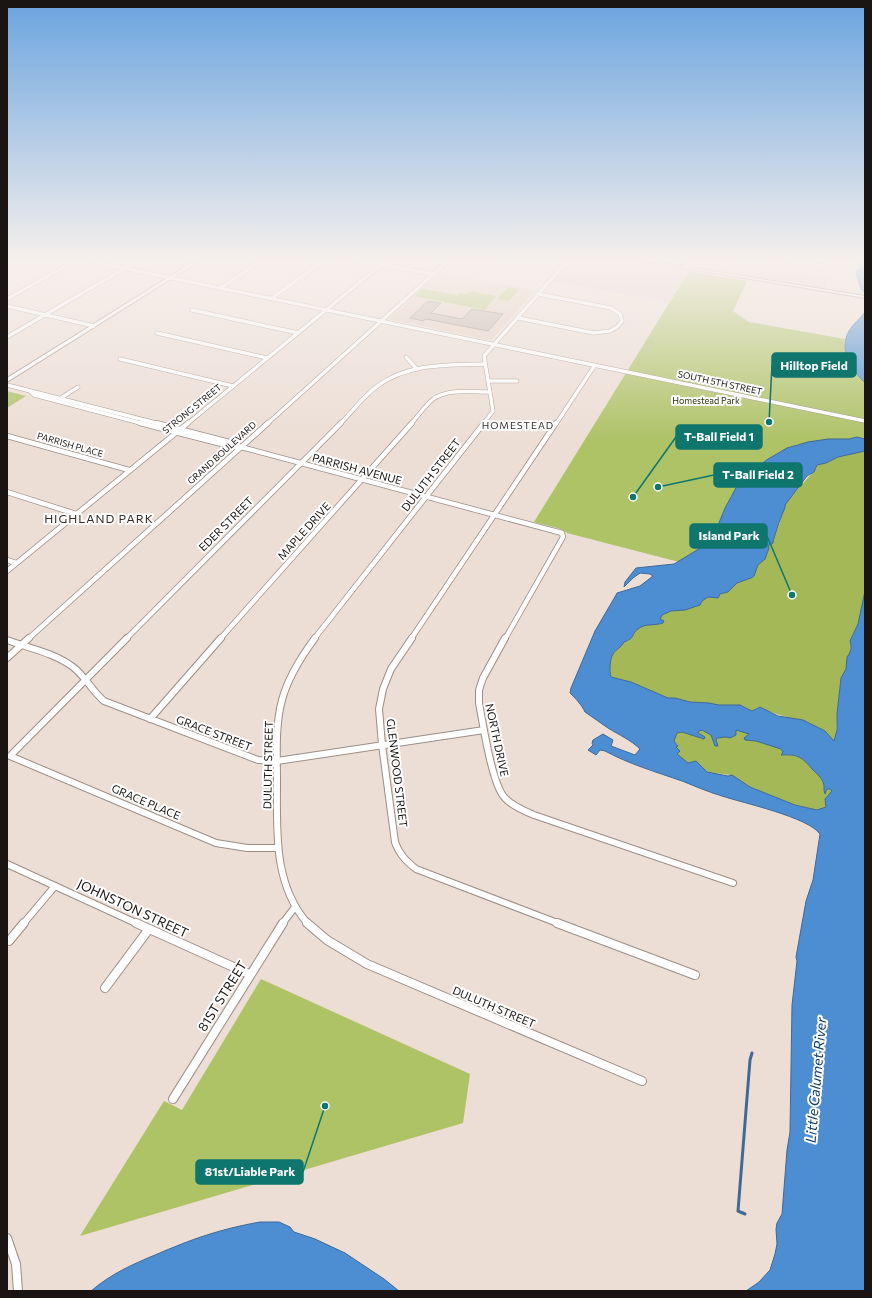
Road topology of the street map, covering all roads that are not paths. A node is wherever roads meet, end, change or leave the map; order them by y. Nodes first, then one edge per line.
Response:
1 (34, 321) edge
2 (72, 321) edge
3 (103, 321) edge
4 (241, 321) edge
5 (313, 321) edge
6 (381, 321) joint
7 (516, 321) edge
8 (532, 321) edge
9 (621, 321) edge
10 (94, 326) junction
11 (157, 333) dead end
12 (298, 333) junction
13 (7, 337) edge
14 (494, 344) junction
15 (406, 357) dead end
16 (267, 358) junction
17 (120, 359) dead end
18 (485, 364) junction
19 (595, 365) junction
20 (416, 368) junction
21 (7, 380) edge
22 (518, 380) dead end
23 (489, 381) junction
24 (7, 385) edge
25 (233, 386) junction
26 (78, 387) dead end
27 (30, 391) junction
28 (490, 392) junction
29 (62, 398) junction
30 (58, 401) junction
31 (865, 421) edge
32 (181, 429) junction
33 (176, 432) junction
34 (7, 436) edge
35 (240, 447) junction
36 (301, 463) junction
37 (129, 470) junction
38 (363, 479) junction
39 (7, 492) edge
40 (428, 496) junction
41 (76, 514) junction
42 (495, 514) junction
43 (562, 533) joint
44 (7, 560) edge
45 (16, 563) junction
46 (7, 570) edge
47 (7, 640) edge
48 (21, 646) junction
49 (7, 658) edge
50 (85, 681) junction
51 (150, 719) junction
52 (484, 730) junction
53 (382, 745) junction
54 (10, 756) joint
55 (277, 761) junction
56 (278, 848) junction
57 (7, 864) edge
58 (733, 883) dead end
59 (56, 886) junction
60 (295, 907) junction
61 (149, 929) junction
62 (9, 941) dead end
63 (249, 974) junction
64 (695, 975) dead end
65 (105, 988) dead end
66 (642, 1080) dead end
67 (173, 1099) dead end
68 (7, 1238) edge
69 (18, 1291) edge

1 - 13 street
2 - 10 street
3 - 10 street
4 - 12 street
5 - 12 street, STRONG STREET
6 - 14 street, SOUTH 5TH STREET
6 - 35 street, GRAND BOULEVARD
7 - 14 street
8 - 9 street
10 - 21 street
11 - 16 street
12 - 16 street, STRONG STREET
14 - 18 street
14 - 19 street, SOUTH 5TH STREET
15 - 20 street
16 - 25 street, STRONG STREET
17 - 25 street
18 - 20 street, EDER STREET
18 - 23 street, DULUTH STREET
19 - 31 street, SOUTH 5TH STREET
19 - 42 street, GLENWOOD STREET
20 - 36 street, EDER STREET
22 - 23 street
23 - 28 street, DULUTH STREET
24 - 27 street, PARRISH AVENUE
25 - 32 street, STRONG STREET
26 - 29 street
27 - 29 street, PARRISH AVENUE
27 - 30 street, PARRISH AVENUE
28 - 38 street, MAPLE DRIVE
28 - 40 street, DULUTH STREET
29 - 30 street
29 - 32 street, PARRISH AVENUE
30 - 33 street, PARRISH AVENUE
32 - 33 street, STRONG STREET
32 - 35 street, PARRISH AVENUE
33 - 35 street, PARRISH AVENUE
33 - 37 street, STRONG STREET
34 - 37 street, PARRISH PLACE
35 - 36 street, PARRISH AVENUE
35 - 48 street, GRAND BOULEVARD
36 - 38 street, PARRISH AVENUE
36 - 50 street, EDER STREET
37 - 41 street, STRONG STREET
38 - 40 street, PARRISH AVENUE
38 - 51 street, MAPLE DRIVE
39 - 41 street
40 - 42 street, PARRISH AVENUE
40 - 55 street, DULUTH STREET
41 - 45 street, STRONG STREET
42 - 43 street, PARRISH AVENUE
42 - 53 street, GLENWOOD STREET
43 - 52 street, NORTH DRIVE
44 - 45 street
45 - 46 street, STRONG STREET
47 - 48 street, GRACE STREET
48 - 49 street, GRAND BOULEVARD
48 - 50 street, GRACE STREET
50 - 51 street, GRACE STREET
50 - 54 street, EDER STREET
51 - 55 street, GRACE STREET
52 - 53 street, GRACE STREET
52 - 58 street, NORTH DRIVE
53 - 55 street, GRACE STREET
53 - 64 street, GLENWOOD STREET
54 - 56 street, GRACE PLACE
55 - 56 street, DULUTH STREET
56 - 60 street, DULUTH STREET
57 - 59 street, JOHNSTON STREET
59 - 61 street, JOHNSTON STREET
59 - 62 street
60 - 63 street, 81ST STREET
60 - 66 street, DULUTH STREET
61 - 63 street, JOHNSTON STREET
61 - 65 street
63 - 67 street, 81ST STREET
68 - 69 street

